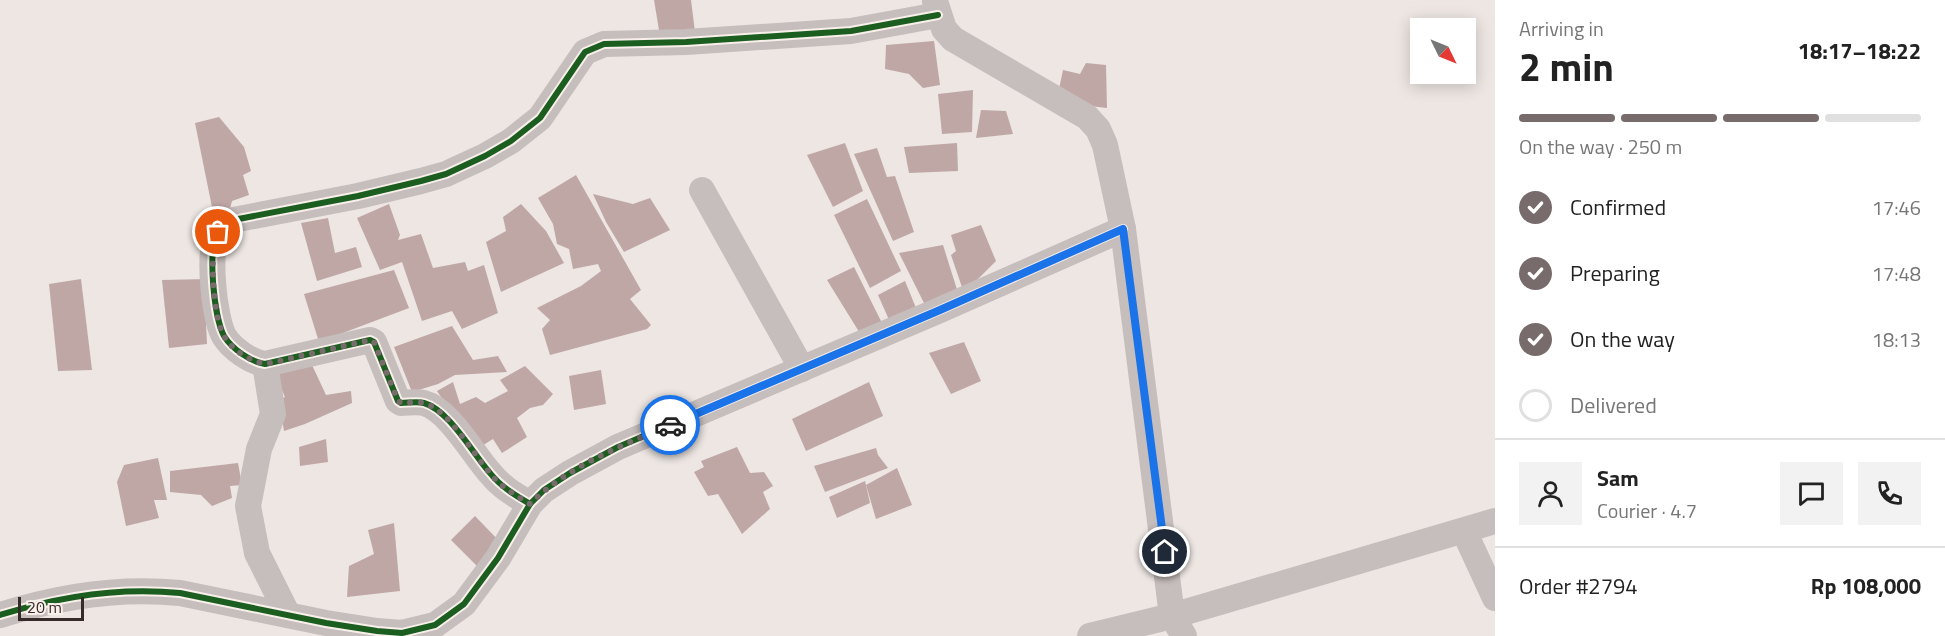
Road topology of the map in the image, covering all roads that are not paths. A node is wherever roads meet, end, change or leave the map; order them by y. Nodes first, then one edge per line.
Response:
1 (936, 8) edge
2 (702, 190) dead end
3 (1123, 229) junction
4 (266, 364) junction
5 (801, 369) junction
6 (530, 504) junction
7 (1495, 521) edge
8 (1464, 531) junction
9 (1495, 598) edge
10 (0, 615) edge
11 (288, 615) junction
12 (1178, 626) edge
13 (1090, 636) edge

1 - 3 street
1 - 4 street
2 - 5 street
3 - 5 street
3 - 12 street
4 - 6 street
4 - 11 street
5 - 6 street
6 - 11 street
7 - 8 street
8 - 9 street
8 - 12 street
10 - 11 street
12 - 13 street

